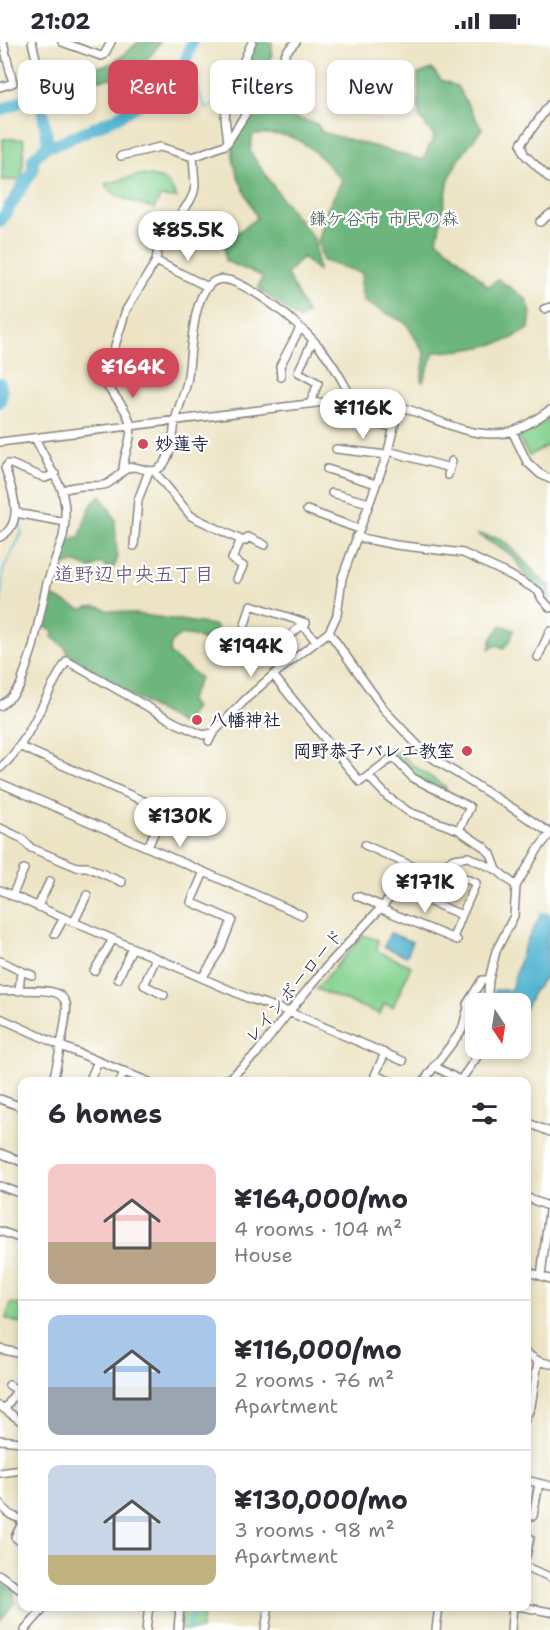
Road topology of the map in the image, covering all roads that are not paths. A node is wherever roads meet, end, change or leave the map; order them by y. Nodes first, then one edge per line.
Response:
1 (3, 42) edge
2 (32, 42) edge
3 (62, 42) edge
4 (111, 42) edge
5 (252, 42) edge
6 (296, 42) edge
7 (36, 60) edge
8 (0, 87) edge
9 (550, 104) edge
10 (228, 142) junction
11 (121, 156) dead end
12 (193, 157) junction
13 (550, 179) edge
14 (550, 214) edge
15 (540, 222) dead end
16 (156, 261) junction
17 (208, 287) junction
18 (300, 328) junction
19 (313, 340) junction
20 (108, 373) junction
21 (281, 377) dead end
22 (160, 378) dead end
23 (350, 399) junction
24 (310, 404) junction
25 (399, 406) junction
26 (550, 410) edge
27 (330, 417) dead end
28 (176, 421) junction
29 (130, 427) junction
30 (394, 427) junction
31 (512, 431) junction
32 (35, 438) junction
33 (0, 442) edge
34 (336, 449) dead end
35 (387, 453) junction
36 (2, 467) edge
37 (450, 468) dead end
38 (327, 469) dead end
39 (123, 471) junction
40 (152, 471) junction
41 (55, 474) junction
42 (550, 479) edge
43 (376, 484) junction
44 (62, 490) junction
45 (332, 493) dead end
46 (369, 503) junction
47 (307, 510) dead end
48 (15, 511) junction
49 (65, 522) junction
50 (359, 530) junction
51 (0, 537) edge
52 (356, 537) junction
53 (241, 540) junction
54 (265, 545) dead end
55 (134, 546) dead end
56 (237, 579) dead end
57 (550, 608) edge
58 (302, 625) junction
59 (550, 631) edge
60 (328, 632) junction
61 (315, 641) junction
62 (538, 657) dead end
63 (273, 675) junction
64 (0, 706) edge
65 (213, 733) junction
66 (208, 741) dead end
67 (19, 746) junction
68 (0, 768) edge
69 (368, 776) junction
70 (0, 783) edge
71 (0, 828) edge
72 (459, 830) junction
73 (550, 834) edge
74 (369, 844) dead end
75 (148, 847) junction
76 (436, 867) junction
77 (24, 869) dead end
78 (497, 870) junction
79 (204, 872) junction
80 (425, 872) junction
81 (50, 881) dead end
82 (122, 882) dead end
83 (516, 886) junction
84 (399, 889) junction
85 (0, 890) edge
86 (87, 895) dead end
87 (12, 896) junction
88 (357, 896) dead end
89 (38, 906) junction
90 (381, 907) junction
91 (302, 915) dead end
92 (462, 915) junction
93 (64, 918) junction
94 (74, 922) junction
95 (55, 934) dead end
96 (112, 939) junction
97 (132, 948) junction
98 (156, 958) junction
99 (0, 961) edge
100 (21, 970) junction
101 (94, 971) dead end
102 (32, 975) dead end
103 (202, 978) junction
104 (118, 979) dead end
105 (489, 980) junction
106 (0, 991) edge
107 (19, 991) junction
108 (474, 993) edge
109 (488, 993) edge
110 (164, 994) dead end
111 (289, 1012) junction
112 (0, 1018) edge
113 (465, 1024) edge
114 (60, 1045) junction
115 (385, 1053) junction
116 (476, 1059) edge
117 (98, 1061) junction
118 (403, 1061) dead end
119 (434, 1066) junction
120 (124, 1071) junction
121 (54, 1077) edge
122 (91, 1077) edge
123 (122, 1077) edge
124 (138, 1077) edge
125 (231, 1077) edge
126 (374, 1077) edge
127 (426, 1077) edge
128 (453, 1077) edge
129 (463, 1077) edge
130 (0, 1099) edge
131 (18, 1106) edge
132 (531, 1124) edge
133 (550, 1132) edge
134 (0, 1153) edge
135 (18, 1160) edge
136 (0, 1186) edge
137 (18, 1193) edge
138 (531, 1199) edge
139 (550, 1205) edge
140 (0, 1231) edge
141 (18, 1238) edge
142 (531, 1273) edge
143 (541, 1276) junction
144 (550, 1279) edge
145 (0, 1349) edge
146 (18, 1353) edge
147 (531, 1356) edge
148 (538, 1361) junction
149 (550, 1364) edge
150 (9, 1384) dead end
151 (531, 1406) edge
152 (2, 1407) edge
153 (18, 1419) edge
154 (0, 1440) edge
155 (18, 1442) edge
156 (18, 1471) edge
157 (0, 1473) edge
158 (531, 1481) edge
159 (539, 1483) junction
160 (550, 1486) edge
161 (0, 1503) edge
162 (531, 1515) edge
163 (18, 1519) edge
164 (531, 1569) edge
165 (0, 1575) edge
166 (550, 1577) edge
167 (18, 1588) edge
168 (531, 1608) edge
169 (42, 1611) edge
170 (148, 1611) edge
171 (180, 1611) edge
172 (268, 1611) edge
173 (439, 1611) edge
174 (513, 1611) edge
175 (550, 1612) edge
176 (25, 1630) edge
177 (146, 1630) edge
178 (178, 1630) edge
179 (266, 1630) edge
180 (438, 1630) edge
181 (511, 1630) edge

1 - 8 street
2 - 7 street
3 - 4 street
5 - 10 street
6 - 10 street
9 - 13 street
10 - 12 street
11 - 12 street
12 - 16 street
14 - 15 street
16 - 17 street
16 - 20 street
17 - 18 street
17 - 28 street
18 - 19 street
18 - 21 street
19 - 23 street
19 - 24 street
20 - 22 street
20 - 29 street
23 - 24 street
23 - 25 street
24 - 28 street
25 - 30 street
25 - 31 street
26 - 31 street
27 - 30 street
28 - 29 street
28 - 40 street
29 - 32 street
29 - 39 street
30 - 35 street
31 - 42 street
32 - 33 street
32 - 41 street
34 - 35 street
35 - 37 street
35 - 43 street
36 - 41 street
36 - 48 street
38 - 43 street
39 - 40 street
39 - 44 street
40 - 53 street
40 - 55 street
41 - 44 street
43 - 46 street
44 - 49 street
45 - 46 street
46 - 50 street
47 - 50 street
48 - 49 street
48 - 51 street
49 - 64 street
50 - 52 street
52 - 57 street
52 - 60 street
53 - 54 street
53 - 56 street
58 - 58 street
58 - 61 street
59 - 62 street
60 - 61 street
60 - 73 street
61 - 63 street
63 - 65 street
63 - 69 street
65 - 66 street
65 - 67 street
67 - 68 street
67 - 75 street
69 - 72 street
69 - 72 street
70 - 75 street
71 - 82 street
72 - 78 street
73 - 83 street
74 - 80 street
75 - 79 street
76 - 78 street, レインボーロード
76 - 80 street, レインボーロード
76 - 92 street
77 - 87 street
78 - 83 street
79 - 91 street
79 - 103 street
80 - 84 street, レインボーロード
81 - 89 street
83 - 105 street
84 - 90 street, レインボーロード
84 - 92 street
85 - 87 street
86 - 94 street
87 - 89 street
88 - 90 street
89 - 93 street
90 - 92 street
90 - 111 street, レインボーロード
93 - 94 street
93 - 95 street
94 - 96 street
96 - 97 street
96 - 101 street
97 - 98 street
97 - 104 street
98 - 103 street
98 - 110 street
99 - 100 street
100 - 102 street
100 - 107 street
103 - 111 street
105 - 108 street
105 - 109 street
106 - 107 street
107 - 114 street
111 - 115 street
111 - 125 street, レインボーロード
112 - 114 street
113 - 119 street
114 - 117 street
114 - 121 street
115 - 118 street
115 - 126 street
116 - 129 street
117 - 120 street
117 - 122 street
119 - 127 street
119 - 128 street
120 - 123 street
120 - 124 street
130 - 131 street
132 - 133 street
134 - 135 street
136 - 137 street
138 - 139 street
139 - 143 street
140 - 141 street
142 - 143 street
143 - 144 street
145 - 146 street
147 - 148 street
148 - 149 street
148 - 151 street
150 - 152 street
152 - 153 street
154 - 155 street
156 - 157 street
158 - 159 street
159 - 160 street
159 - 162 street
161 - 163 street
164 - 166 street
165 - 167 street
168 - 175 street
169 - 176 street
170 - 177 street
171 - 178 street
172 - 179 street
173 - 180 street
174 - 181 street

